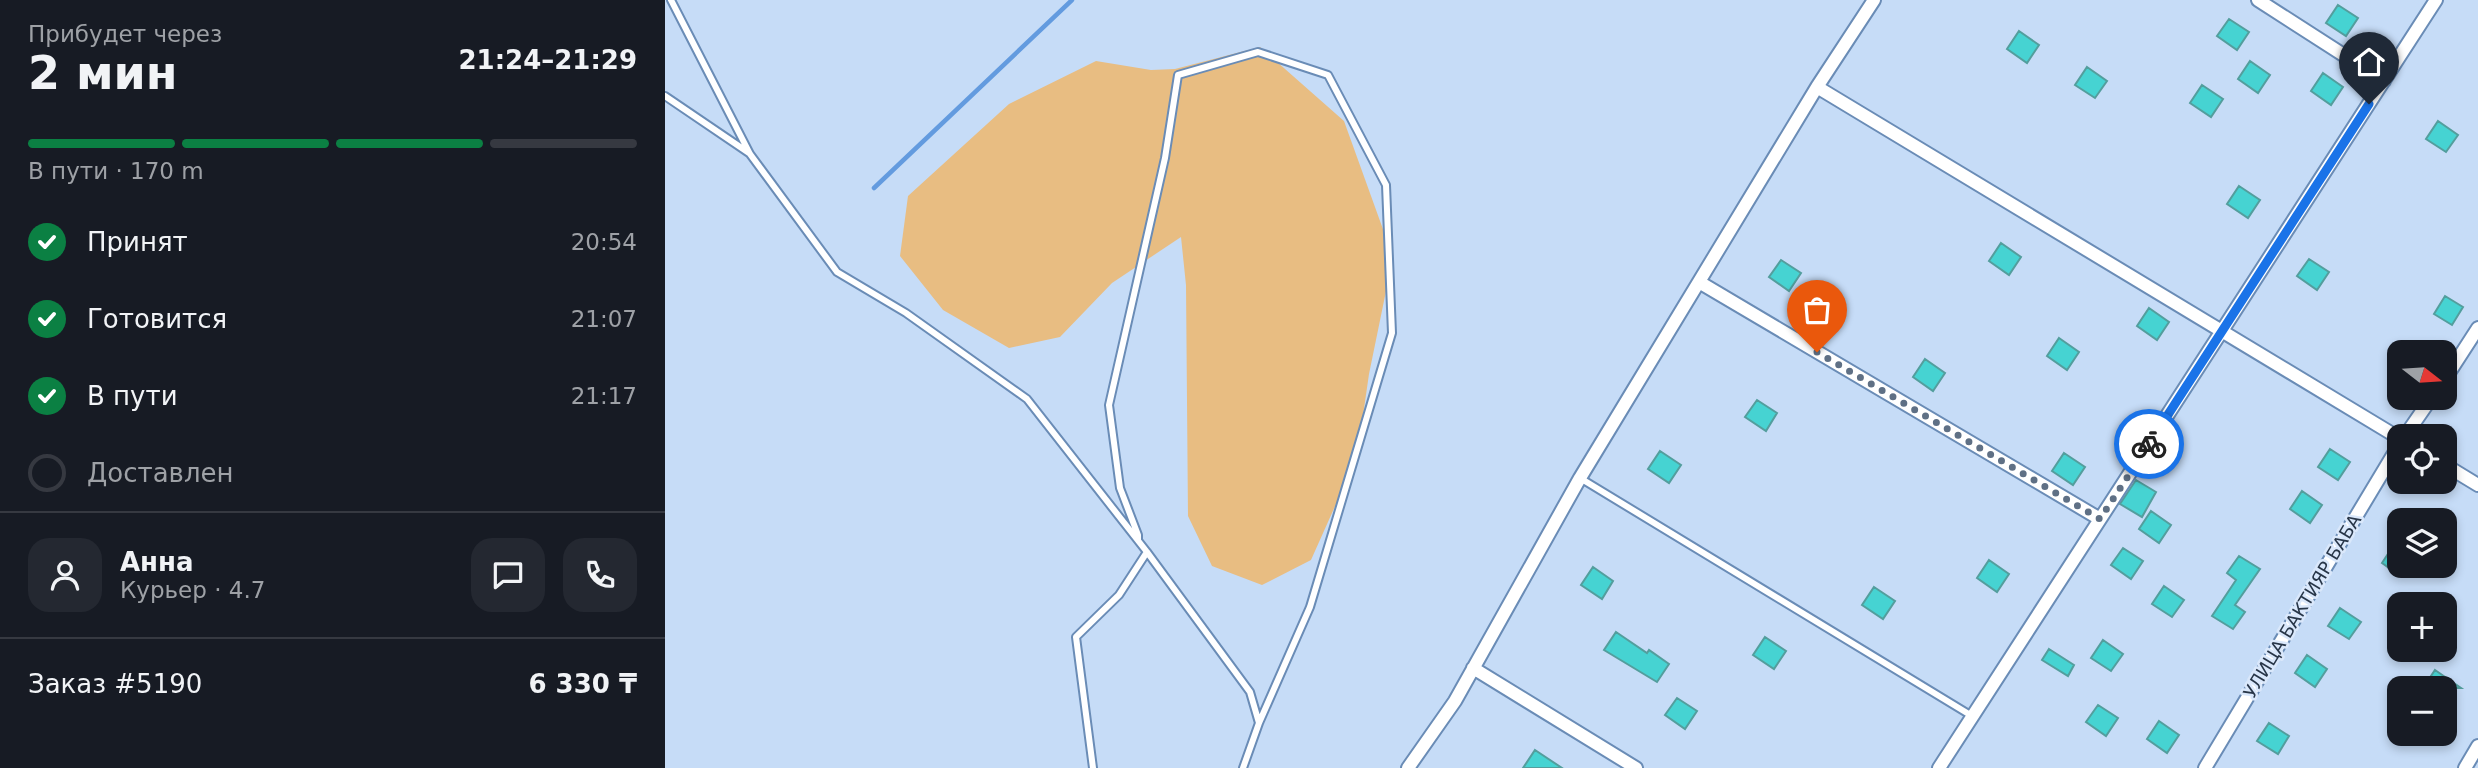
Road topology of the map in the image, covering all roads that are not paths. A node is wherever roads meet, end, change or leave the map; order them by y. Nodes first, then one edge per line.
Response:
1 (671, 0) edge
2 (1874, 0) edge
3 (2258, 0) edge
4 (2436, 0) edge
5 (2384, 81) junction
6 (1817, 87) junction
7 (665, 96) edge
8 (750, 154) junction
9 (1699, 282) junction
10 (2478, 328) edge
11 (2222, 331) junction
12 (2457, 360) edge
13 (2387, 431) edge
14 (2387, 465) edge
15 (2457, 472) edge
16 (1580, 478) junction
17 (2478, 485) edge
18 (2100, 519) junction
19 (1138, 540) junction
20 (1147, 552) junction
21 (1473, 668) junction
22 (1972, 716) junction
23 (1259, 723) junction
24 (2478, 746) edge
25 (1093, 768) edge
26 (1243, 768) edge
27 (1408, 768) edge
28 (1636, 768) edge
29 (1939, 768) edge
30 (2205, 768) edge
31 (2465, 768) edge

1 - 8 lane
2 - 6 street
3 - 5 street
4 - 5 street
5 - 11 street
6 - 9 street
6 - 11 street
7 - 8 lane
8 - 19 lane
9 - 16 street
9 - 18 street
10 - 12 street
11 - 13 street
11 - 18 street
14 - 30 street, УЛИЦА БАКТИЯР БАБА
15 - 17 street
16 - 21 street
16 - 22 lane
18 - 22 street
19 - 20 lane
19 - 23 lane
20 - 23 lane
20 - 25 lane
21 - 27 street
21 - 28 street
22 - 29 street
23 - 26 lane
24 - 31 street

